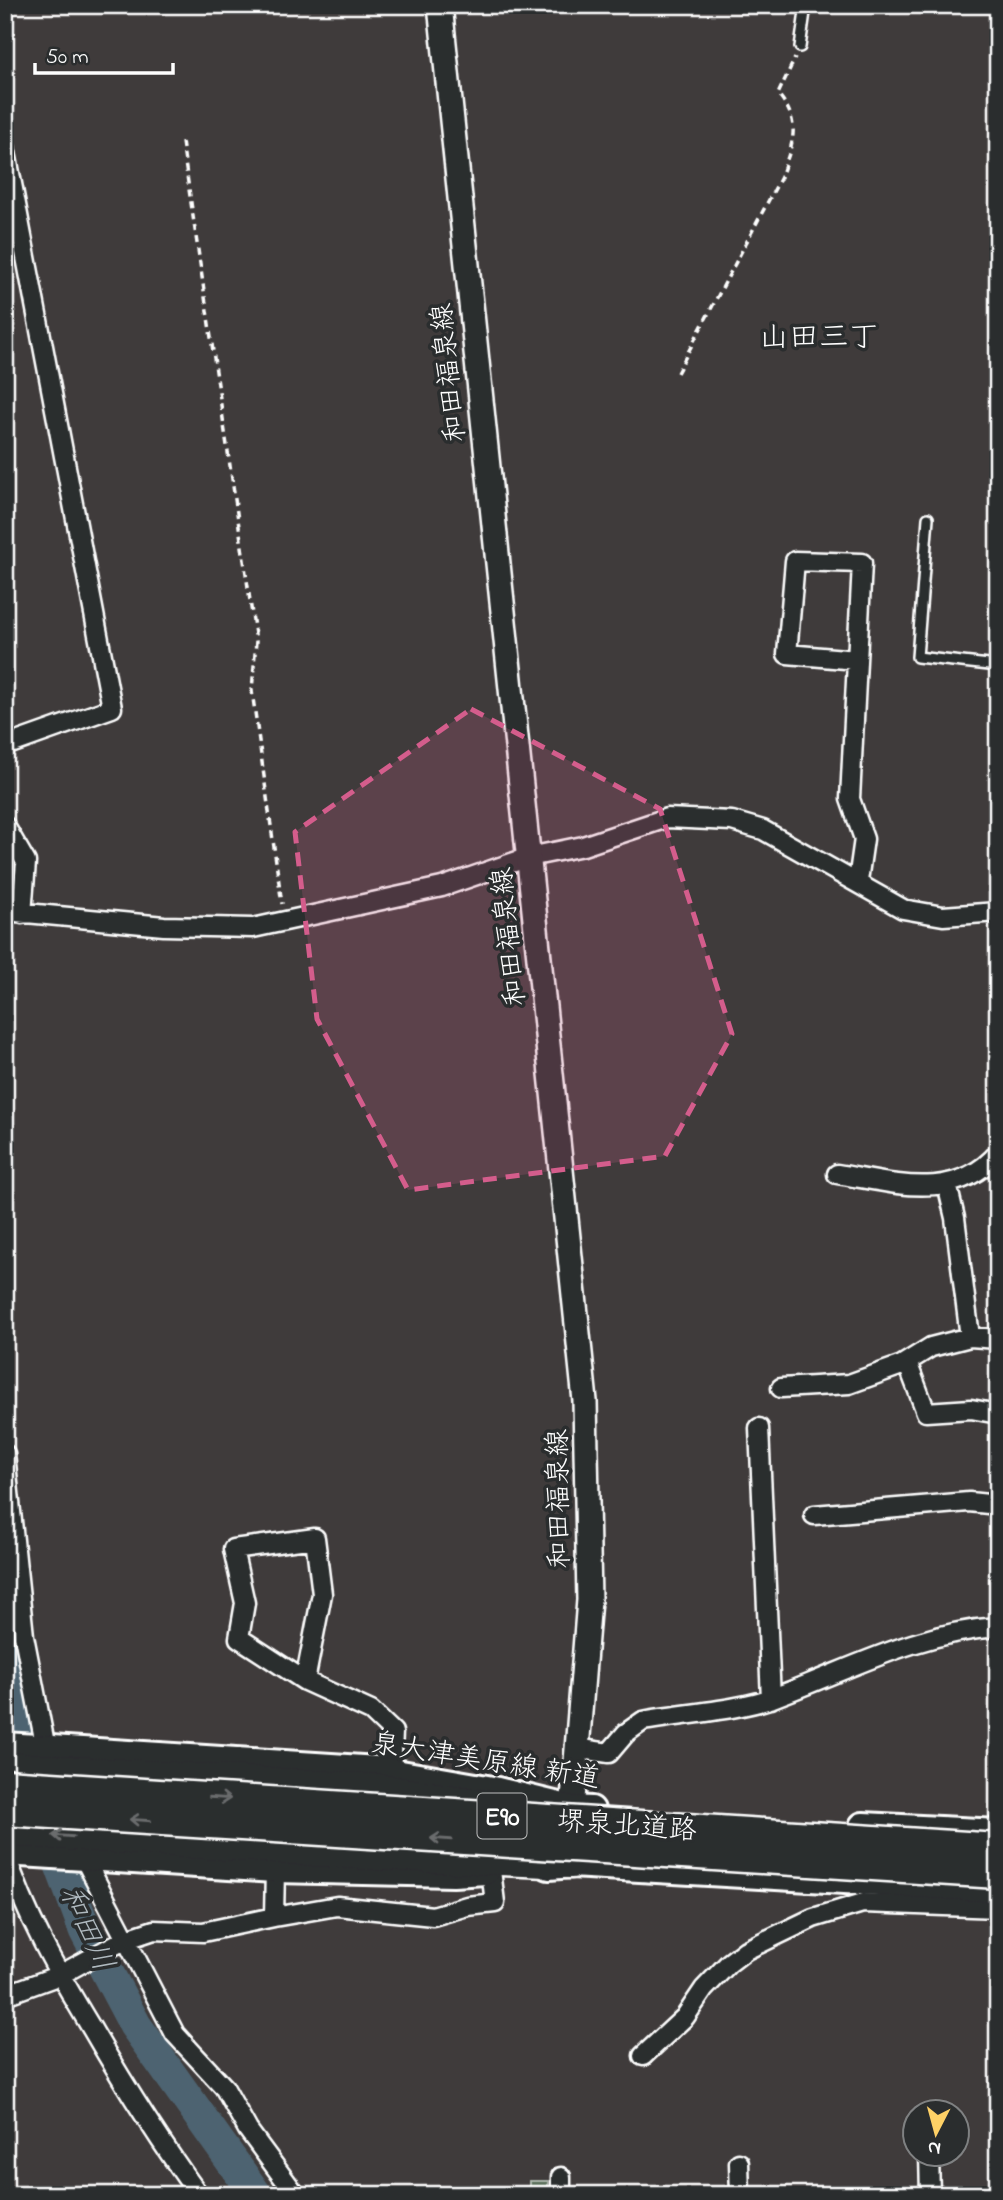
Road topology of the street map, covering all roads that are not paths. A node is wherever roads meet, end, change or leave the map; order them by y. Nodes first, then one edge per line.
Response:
1 (440, 5) edge
2 (806, 5) edge
3 (800, 47) road end
4 (5, 147) edge
5 (928, 518) dead end
6 (857, 660) junction
7 (998, 666) edge
8 (5, 746) edge
9 (5, 826) edge
10 (529, 857) junction
11 (858, 881) junction
12 (14, 912) edge
13 (998, 912) edge
14 (998, 1153) edge
15 (837, 1174) dead end
16 (947, 1184) junction
17 (970, 1337) junction
18 (998, 1339) edge
19 (907, 1362) junction
20 (781, 1388) dead end
21 (998, 1414) edge
22 (759, 1428) dead end
23 (5, 1454) edge
24 (998, 1506) edge
25 (814, 1515) dead end
26 (998, 1627) edge
27 (305, 1681) junction
28 (771, 1699) junction
29 (5, 1746) edge
30 (575, 1748) junction
31 (43, 1749) junction
32 (5, 1766) edge
33 (385, 1780) junction
34 (5, 1784) edge
35 (571, 1809) junction
36 (5, 1811) edge
37 (998, 1833) edge
38 (7, 1848) edge
39 (998, 1848) edge
40 (83, 1858) junction
41 (571, 1864) junction
42 (275, 1869) junction
43 (491, 1870) junction
44 (998, 1874) edge
45 (998, 1889) edge
46 (998, 1908) edge
47 (274, 1917) junction
48 (124, 1940) junction
49 (60, 1975) junction
50 (5, 1994) edge
51 (643, 2056) dead end
52 (738, 2163) dead end
53 (929, 2168) edge
54 (199, 2195) edge
55 (296, 2195) edge
56 (740, 2195) edge
57 (930, 2195) edge

1 - 10 main road, 和田福泉線
2 - 3 lane
4 - 8 street
5 - 7 lane
6 - 6 street
6 - 11 street
9 - 12 street
10 - 11 street
10 - 12 street
10 - 30 main road, 和田福泉線
11 - 13 street
14 - 16 street
15 - 16 street
16 - 17 street
17 - 18 street
17 - 19 street
19 - 20 street
19 - 21 street
22 - 28 street
23 - 31 street
24 - 25 street
26 - 28 street
27 - 27 street
27 - 33 street
28 - 30 street
29 - 31 main road, 泉大津美原線 新道
30 - 35 main road, 和田福泉線
31 - 33 main road, 泉大津美原線 新道
32 - 33 highway
33 - 35 highway
34 -> 39 highway, 堺泉北道路 / E90, bridge
35 - 37 main road, 泉大津美原線 新道
35 - 41 main road, 和田福泉線
44 -> 36 highway, 堺泉北道路 / E90, bridge
38 - 40 main road
41 -> 38 highway
38 - 49 street
40 - 42 main road
40 - 48 street
41 - 43 main road
41 - 45 main road
42 - 43 main road
42 - 47 street
43 - 47 street
46 - 51 street
47 - 48 street
48 - 49 street
48 - 55 street
49 - 50 street
49 - 54 street
52 - 56 street
53 - 57 street

